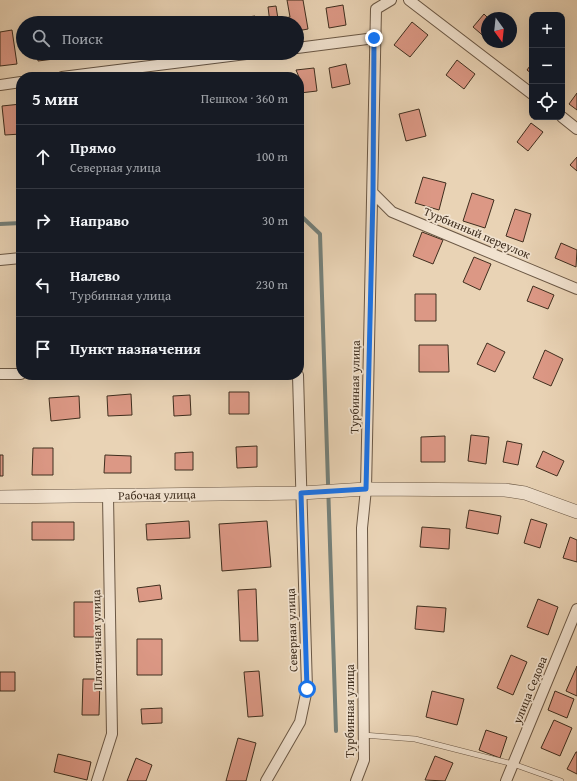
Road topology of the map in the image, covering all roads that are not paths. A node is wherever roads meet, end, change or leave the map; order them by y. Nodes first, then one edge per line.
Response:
1 (391, 0) edge
2 (409, 0) edge
3 (376, 4) edge
4 (374, 38) junction
5 (304, 47) edge
6 (198, 60) edge
7 (102, 72) edge
8 (16, 83) edge
9 (0, 85) edge
10 (529, 92) edge
11 (565, 119) edge
12 (577, 129) edge
13 (373, 194) junction
14 (16, 258) edge
15 (0, 260) edge
16 (577, 289) edge
17 (0, 374) edge
18 (16, 374) edge
19 (298, 380) edge
20 (366, 489) junction
21 (301, 493) junction
22 (108, 496) junction
23 (0, 497) edge
24 (577, 512) edge
25 (577, 609) edge
26 (363, 735) junction
27 (513, 764) junction
28 (97, 781) edge
29 (266, 781) edge
30 (356, 781) edge
31 (506, 781) edge
32 (561, 781) edge

1 - 3 street, Турбинная улица
2 - 10 street
3 - 4 street, Турбинная улица
4 - 5 street
4 - 13 street, Турбинная улица
6 - 7 street
8 - 9 street
11 - 12 street
13 - 16 street, Турбинный переулок
13 - 20 street, Турбинная улица
14 - 15 street
17 - 18 street
19 - 21 street, Северная улица
20 - 21 street, Рабочая улица
20 - 24 street, Рабочая улица
20 - 26 street, Турбинная улица
21 - 22 street, Рабочая улица
21 - 29 street, Северная улица
22 - 23 street, Рабочая улица
22 - 28 street, Плотничная улица
25 - 27 street, улица Седова
26 - 27 lane
26 - 30 street, Турбинная улица
27 - 31 street, улица Седова
27 - 32 lane

